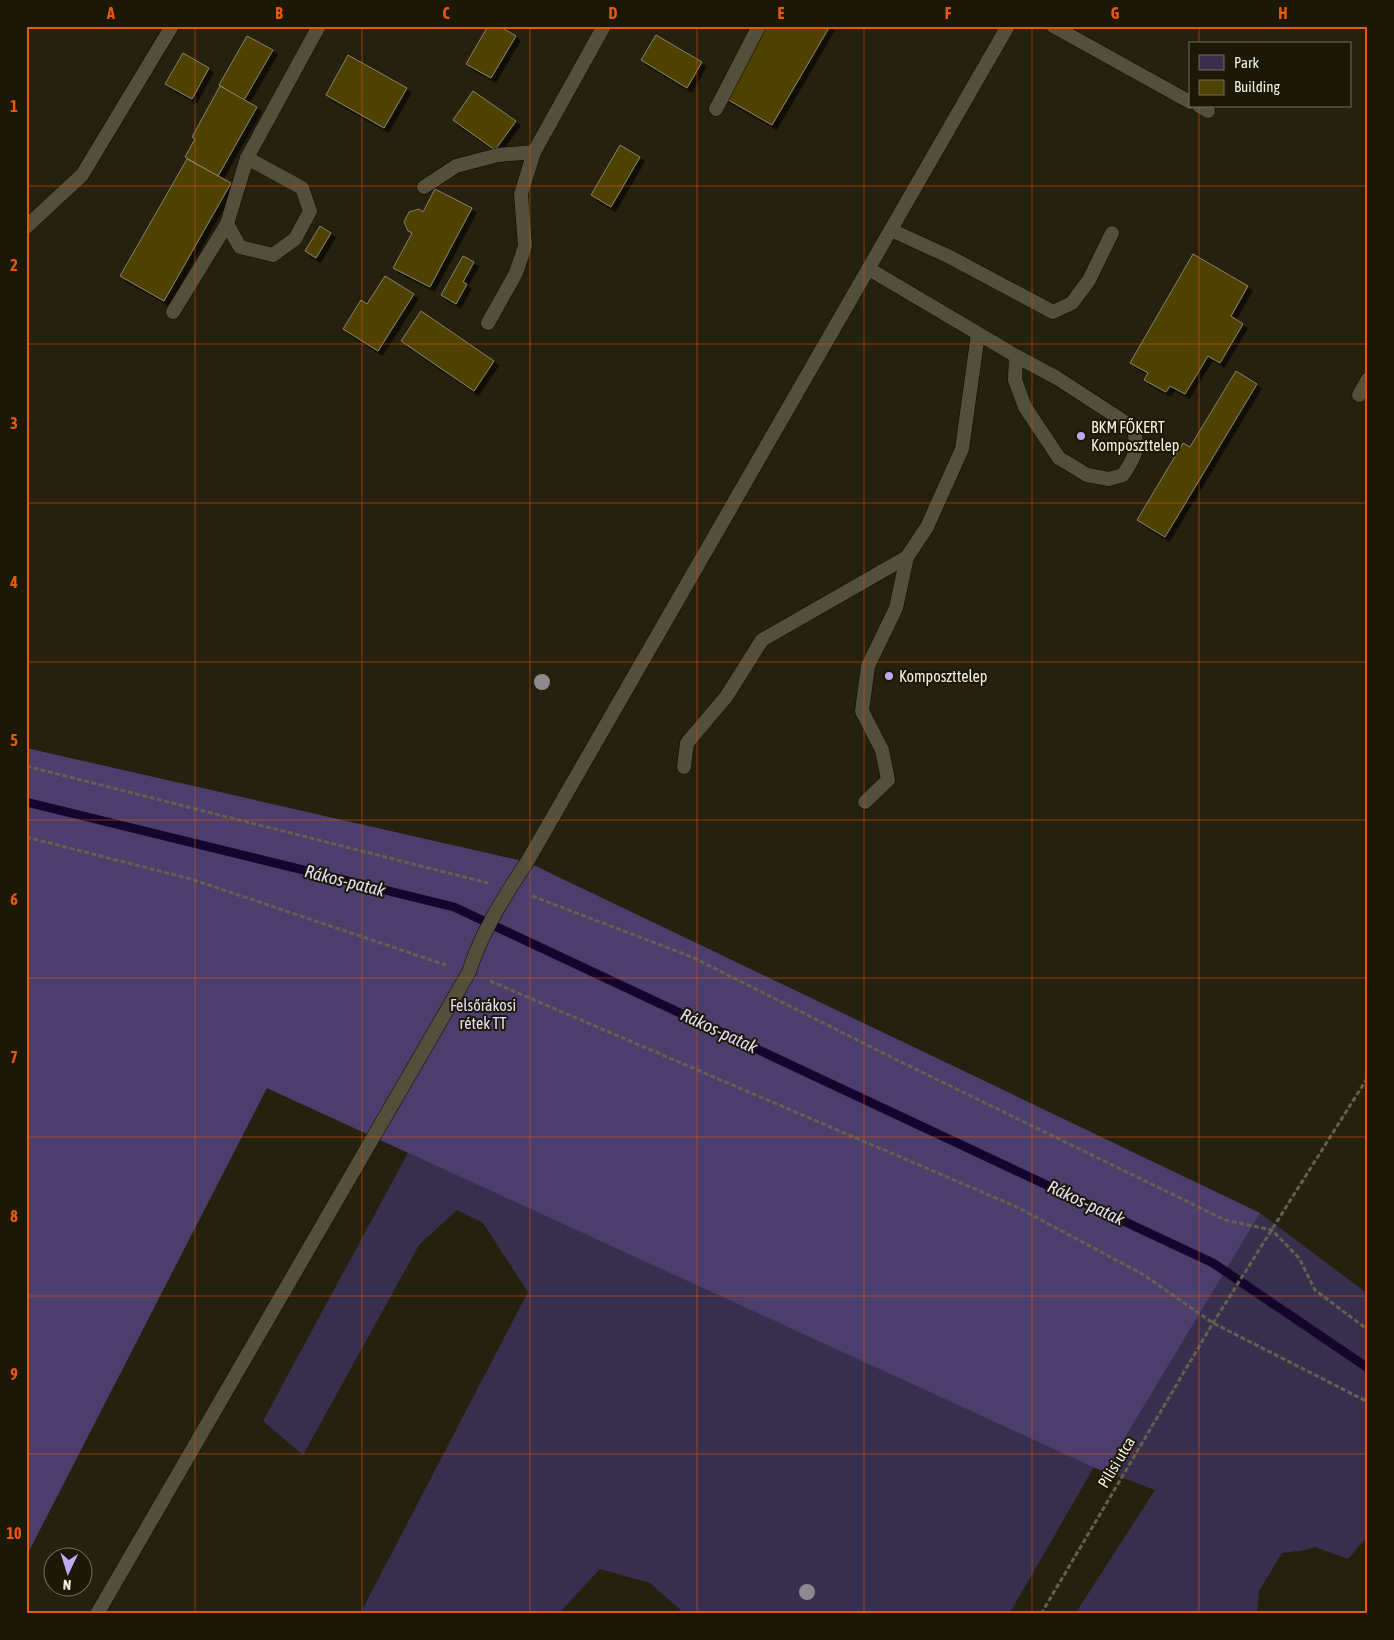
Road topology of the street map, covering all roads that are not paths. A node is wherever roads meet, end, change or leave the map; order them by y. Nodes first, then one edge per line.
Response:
1 (172, 26) edge
2 (319, 26) edge
3 (604, 26) edge
4 (759, 26) edge
5 (1008, 26) edge
6 (1053, 26) edge
7 (1189, 101) edge
8 (716, 109) dead end
9 (534, 152) junction
10 (246, 158) junction
11 (424, 187) dead end
12 (226, 224) junction
13 (26, 227) edge
14 (892, 230) junction
15 (1112, 233) dead end
16 (869, 269) junction
17 (172, 312) dead end
18 (488, 323) dead end
19 (978, 334) junction
20 (1016, 356) junction
21 (1368, 379) edge
22 (1359, 395) dead end
23 (907, 557) junction
24 (684, 767) dead end
25 (865, 802) dead end
26 (97, 1614) edge

1 - 13 lane
2 - 10 lane
3 - 9 lane
4 - 8 lane
5 - 14 lane
6 - 7 lane
9 - 11 lane
9 - 18 lane
10 - 12 lane
10 - 12 lane
12 - 17 lane
14 - 15 lane
14 - 16 lane
16 - 19 lane
16 - 26 lane
19 - 20 lane
19 - 23 lane
20 - 20 lane
21 - 22 lane
23 - 24 lane
23 - 25 lane

